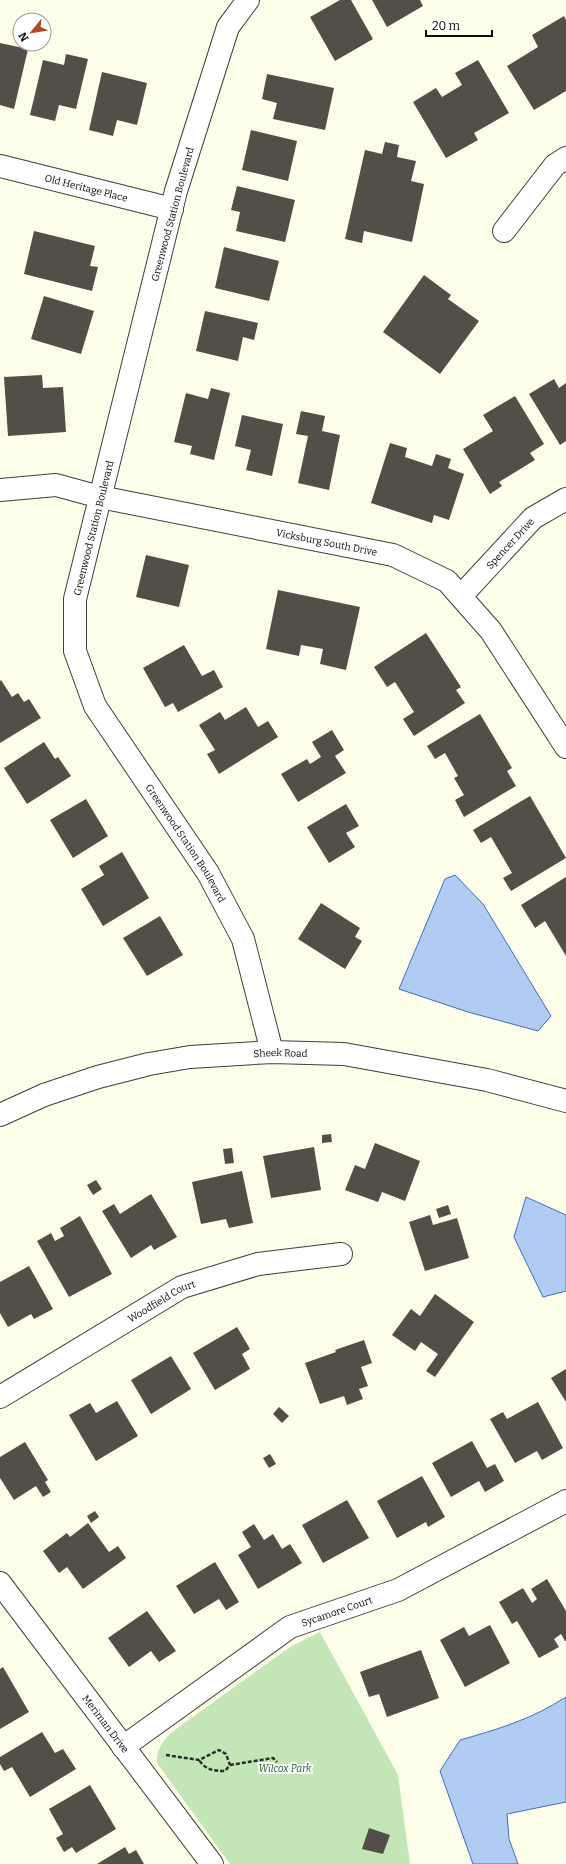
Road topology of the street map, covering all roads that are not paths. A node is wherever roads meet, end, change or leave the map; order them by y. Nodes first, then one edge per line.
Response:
1 (248, 0) edge
2 (566, 158) edge
3 (0, 166) edge
4 (172, 209) junction
5 (504, 231) dead end
6 (0, 490) edge
7 (100, 497) junction
8 (566, 499) edge
9 (461, 596) junction
10 (566, 747) edge
11 (272, 1052) junction
12 (566, 1101) edge
13 (0, 1115) edge
14 (341, 1254) dead end
15 (0, 1397) edge
16 (566, 1501) edge
17 (0, 1583) edge
18 (123, 1747) junction
19 (212, 1864) edge

1 - 4 street, Greenwood Station Boulevard
2 - 5 street
3 - 4 street, Old Heritage Place
4 - 7 street, Greenwood Station Boulevard
6 - 7 street, Vicksburg South Drive
7 - 9 street, Vicksburg South Drive
7 - 11 street, Greenwood Station Boulevard
8 - 9 street, Spencer Drive
9 - 10 street, Vicksburg South Drive
11 - 12 street, Sheek Road
11 - 13 street, Sheek Road
14 - 15 street, Woodfield Court
16 - 18 street, Sycamore Court
17 - 18 street, Meriman Drive
18 - 19 street, Meriman Drive

